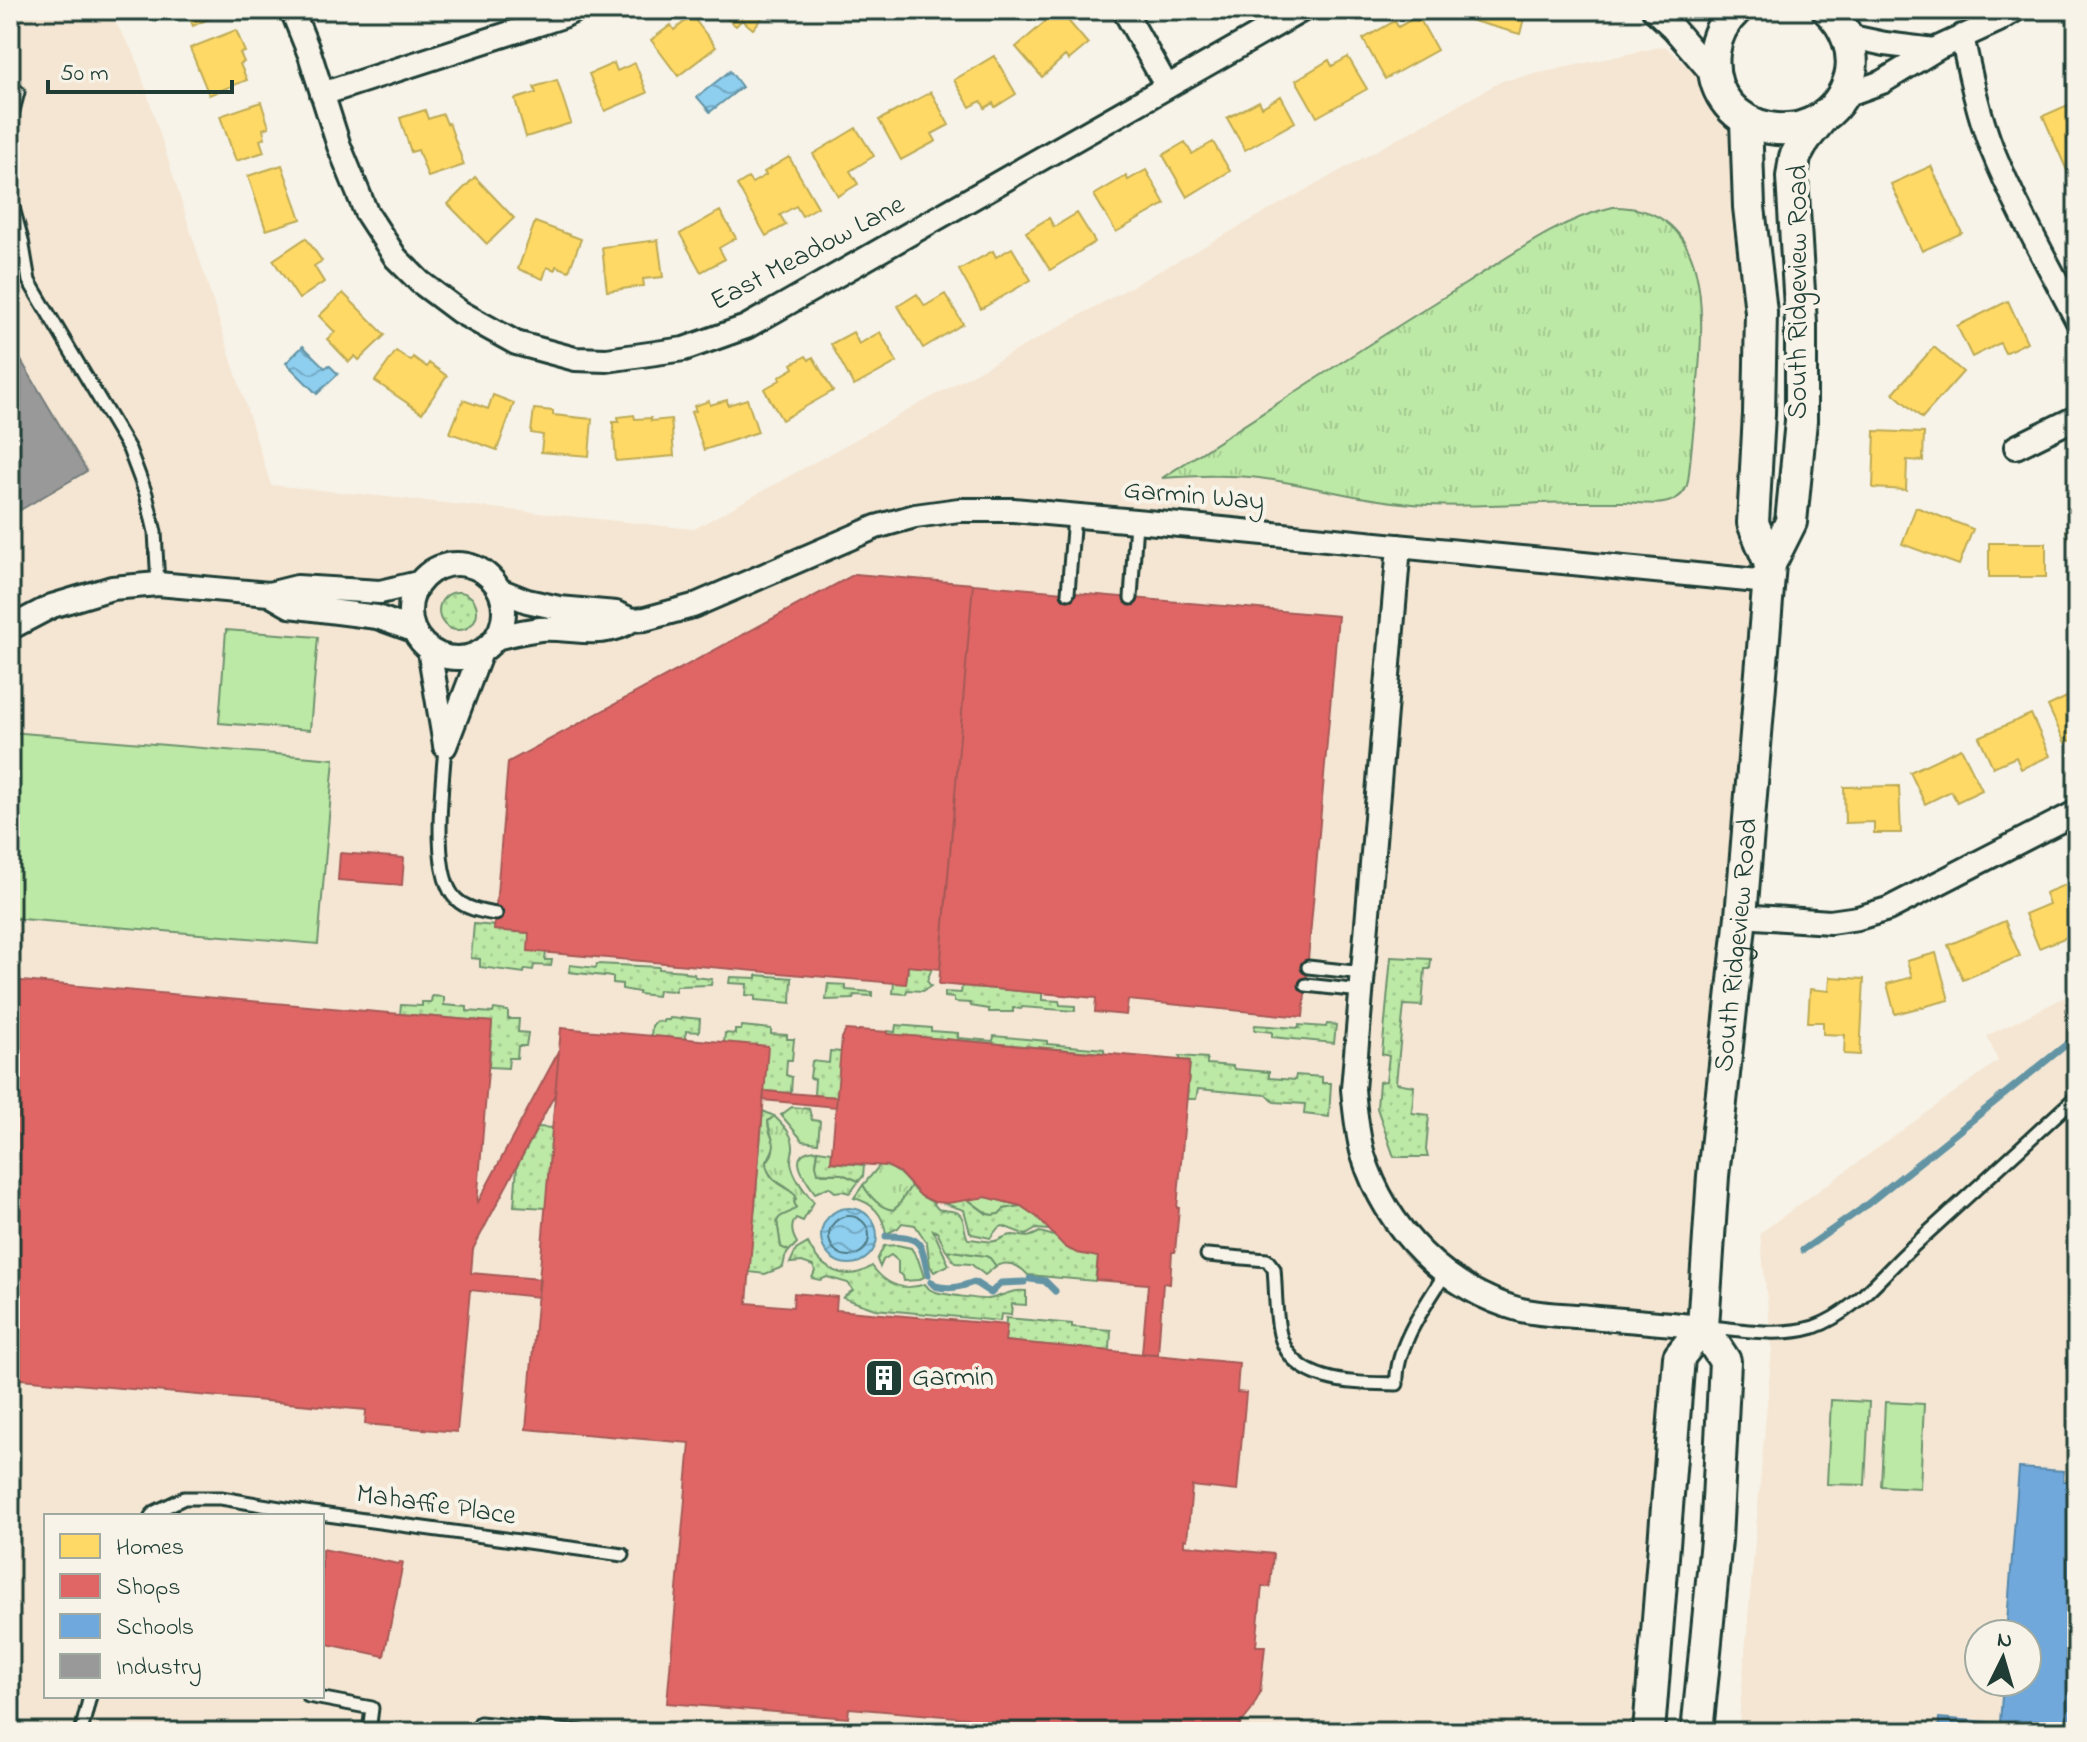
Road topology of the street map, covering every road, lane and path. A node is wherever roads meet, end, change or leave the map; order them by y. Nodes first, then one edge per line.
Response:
1 (292, 10) edge
2 (575, 10) edge
3 (1124, 10) edge
4 (1302, 10) edge
5 (1654, 10) edge
6 (1736, 10) edge
7 (2015, 10) edge
8 (1837, 18) edge
9 (1962, 36) junction
10 (1934, 50) junction
11 (1715, 77) junction
12 (1167, 87) junction
13 (10, 91) edge
14 (322, 94) junction
15 (1843, 96) junction
16 (1822, 118) junction
17 (1746, 120) junction
18 (10, 122) edge
19 (10, 197) edge
20 (2077, 320) edge
21 (2077, 417) edge
22 (2016, 447) dead end
23 (1074, 516) junction
24 (1136, 522) junction
25 (1399, 546) junction
26 (1769, 573) junction
27 (418, 583) junction
28 (158, 584) junction
29 (499, 590) junction
30 (1068, 593) dead end
31 (269, 594) junction
32 (1131, 598) dead end
33 (632, 620) junction
34 (10, 628) edge
35 (413, 630) junction
36 (488, 645) junction
37 (429, 649) junction
38 (445, 746) junction
39 (2077, 812) edge
40 (496, 914) dead end
41 (1741, 916) junction
42 (1308, 967) dead end
43 (1362, 982) junction
44 (1306, 985) dead end
45 (2077, 1096) edge
46 (1207, 1255) dead end
47 (1445, 1274) junction
48 (1703, 1327) junction
49 (153, 1514) edge
50 (320, 1514) edge
51 (324, 1514) edge
52 (623, 1555) dead end
53 (90, 1698) edge
54 (319, 1698) edge
55 (81, 1732) edge
56 (369, 1732) edge
57 (478, 1732) edge
58 (582, 1732) edge
59 (1649, 1732) edge
60 (1697, 1732) edge

1 - 14 street, East Meadow Lane
2 - 14 street
3 - 12 street
4 - 12 street, East Meadow Lane
5 - 11 street
6 - 11 main road
7 - 9 street
8 - 10 street
8 - 15 main road
9 - 10 street
9 - 20 street
10 - 15 street
11 - 17 main road
12 - 14 street, East Meadow Lane
13 - 18 lane
15 - 16 main road, South Ridgeview Road
16 - 17 main road
16 - 26 main road, South Ridgeview Road
17 - 26 main road, South Ridgeview Road
19 - 28 lane
21 - 22 street
23 - 24 street, Garmin Way
23 - 30 lane
23 - 33 street, Garmin Way
24 - 25 street, Garmin Way
24 - 32 lane
25 - 26 street, Garmin Way
25 - 43 street
26 - 41 main road, South Ridgeview Road
27 - 29 street, Garmin Way
27 - 31 street, Garmin Way
27 - 35 street
28 - 31 street, Garmin Way
28 - 34 street, Garmin Way
29 - 33 street, Garmin Way
29 - 36 street
31 - 35 street, Garmin Way
33 - 36 street, Garmin Way
35 - 37 street
36 - 37 street, Garmin Way
36 - 38 street
37 - 38 street
38 - 40 lane
39 - 41 street
41 - 48 main road, South Ridgeview Road
42 - 43 lane
43 - 44 lane
43 - 47 street
45 - 48 lane
46 - 47 lane
47 - 48 street
48 - 59 main road
48 - 60 main road
49 - 50 lane, Mahaffie Place
51 - 52 lane, Mahaffie Place
53 - 55 lane
54 - 56 lane
57 - 58 lane

